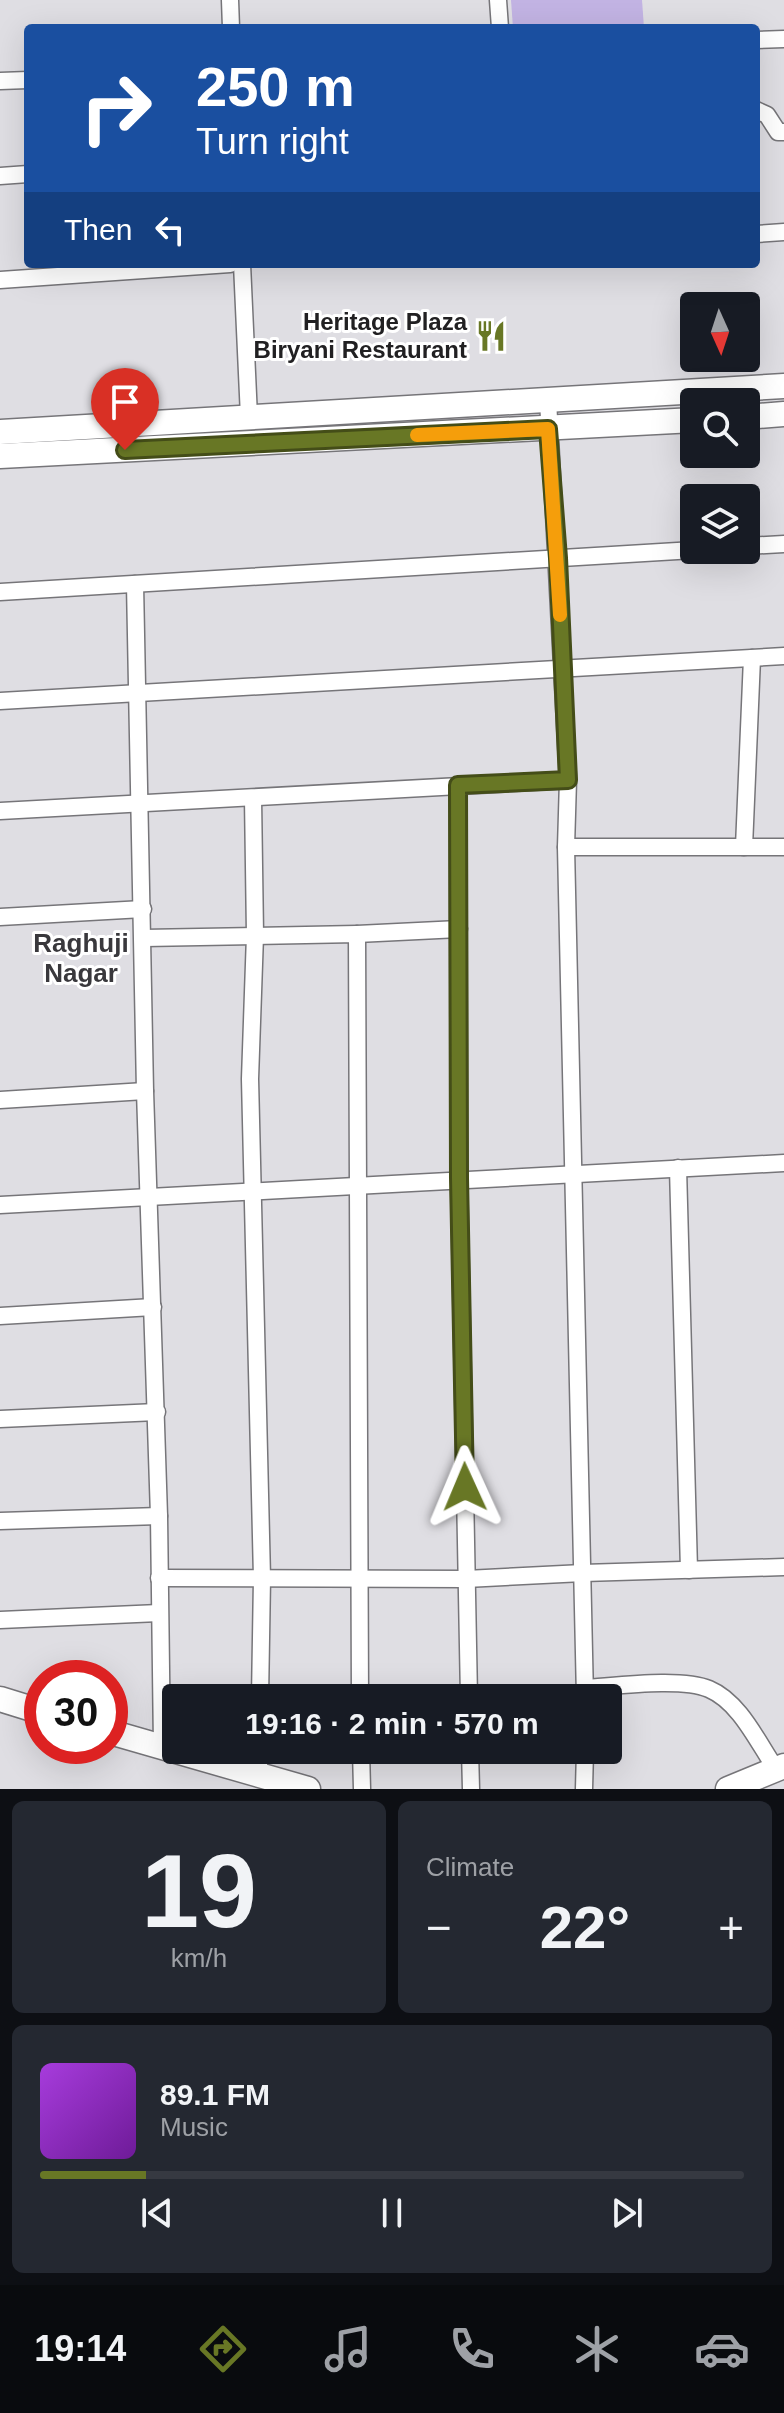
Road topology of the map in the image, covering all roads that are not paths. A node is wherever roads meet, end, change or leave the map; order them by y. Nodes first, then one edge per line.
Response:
1 (230, 0) edge
2 (498, 0) edge
3 (231, 24) edge
4 (500, 24) edge
5 (784, 39) edge
6 (760, 40) edge
7 (24, 80) edge
8 (0, 81) edge
9 (760, 112) edge
10 (784, 132) edge
11 (24, 174) edge
12 (0, 176) edge
13 (784, 232) edge
14 (760, 234) edge
15 (172, 268) edge
16 (242, 268) edge
17 (0, 280) edge
18 (784, 386) edge
19 (548, 400) junction
20 (784, 414) edge
21 (760, 416) edge
22 (249, 417) junction
23 (680, 421) edge
24 (548, 429) junction
25 (0, 432) edge
26 (0, 456) edge
27 (784, 544) edge
28 (760, 545) edge
29 (680, 551) edge
30 (558, 558) junction
31 (135, 584) junction
32 (0, 592) edge
33 (784, 656) edge
34 (752, 658) junction
35 (562, 668) junction
36 (139, 693) junction
37 (0, 701) edge
38 (568, 780) junction
39 (458, 785) junction
40 (253, 798) junction
41 (141, 802) junction
42 (0, 811) edge
43 (566, 847) junction
44 (744, 847) junction
45 (784, 847) edge
46 (143, 909) junction
47 (0, 917) edge
48 (459, 929) junction
49 (357, 934) junction
50 (255, 935) junction
51 (144, 938) junction
52 (145, 1091) junction
53 (0, 1100) edge
54 (784, 1163) edge
55 (678, 1168) junction
56 (573, 1173) junction
57 (459, 1178) junction
58 (359, 1187) junction
59 (253, 1193) junction
60 (151, 1198) junction
61 (0, 1205) edge
62 (153, 1307) junction
63 (0, 1316) edge
64 (157, 1412) junction
65 (0, 1419) edge
66 (159, 1516) junction
67 (0, 1521) edge
68 (784, 1567) edge
69 (689, 1570) junction
70 (583, 1573) junction
71 (359, 1577) junction
72 (159, 1578) junction
73 (262, 1578) junction
74 (466, 1579) junction
75 (159, 1613) junction
76 (0, 1620) edge
77 (260, 1684) edge
78 (360, 1684) edge
79 (469, 1684) edge
80 (585, 1684) edge
81 (622, 1689) edge
82 (0, 1699) edge
83 (24, 1706) edge
84 (128, 1737) edge
85 (162, 1747) joint
86 (221, 1764) edge
87 (259, 1764) edge
88 (361, 1764) edge
89 (470, 1764) edge
90 (585, 1764) edge
91 (780, 1767) edge
92 (259, 1775) junction
93 (308, 1789) edge
94 (362, 1789) edge
95 (471, 1789) edge
96 (584, 1789) edge
97 (728, 1789) edge

1 - 3 street
2 - 4 street
5 - 6 street
7 - 8 street
9 - 10 street
11 - 12 street
13 - 14 street
15 - 17 street
16 - 22 street
18 - 19 main road
19 - 22 main road
19 - 24 street
20 - 21 main road
22 - 25 main road
23 - 24 main road
24 - 26 main road
24 - 30 street
27 - 28 street
29 - 30 street
30 - 31 street
30 - 35 street
31 - 32 street
31 - 36 street
33 - 34 street
34 - 35 street
34 - 44 street
35 - 36 street
35 - 38 street
36 - 37 street
36 - 41 street
38 - 39 street
38 - 43 street
39 - 40 street
39 - 48 street
40 - 41 street
40 - 50 street
41 - 42 street
41 - 46 street
43 - 44 street
43 - 56 street
44 - 45 street
46 - 47 street
46 - 51 street
48 - 49 street
48 - 57 street
49 - 50 street
49 - 58 street
50 - 51 street
50 - 59 street
51 - 52 street
52 - 53 street
52 - 60 street
54 - 55 street
55 - 56 street
55 - 69 street
56 - 57 street
56 - 70 street
57 - 58 street
57 - 74 street
58 - 59 street
58 - 71 street
59 - 60 street
59 - 73 street
60 - 61 street
60 - 62 street
62 - 63 street
62 - 64 street
64 - 65 street
64 - 66 street
66 - 67 street
66 - 72 street
68 - 69 street
69 - 70 street
70 - 74 street
70 - 80 street
71 - 73 street
71 - 74 street
71 - 78 street
72 - 73 street
72 - 75 street
73 - 77 street
74 - 79 street
75 - 76 street
75 - 85 street
81 - 91 street
82 - 83 main road
84 - 85 main road
86 - 92 main road
87 - 92 street
88 - 94 street
89 - 95 street
90 - 96 street
91 - 97 main road
92 - 93 main road

